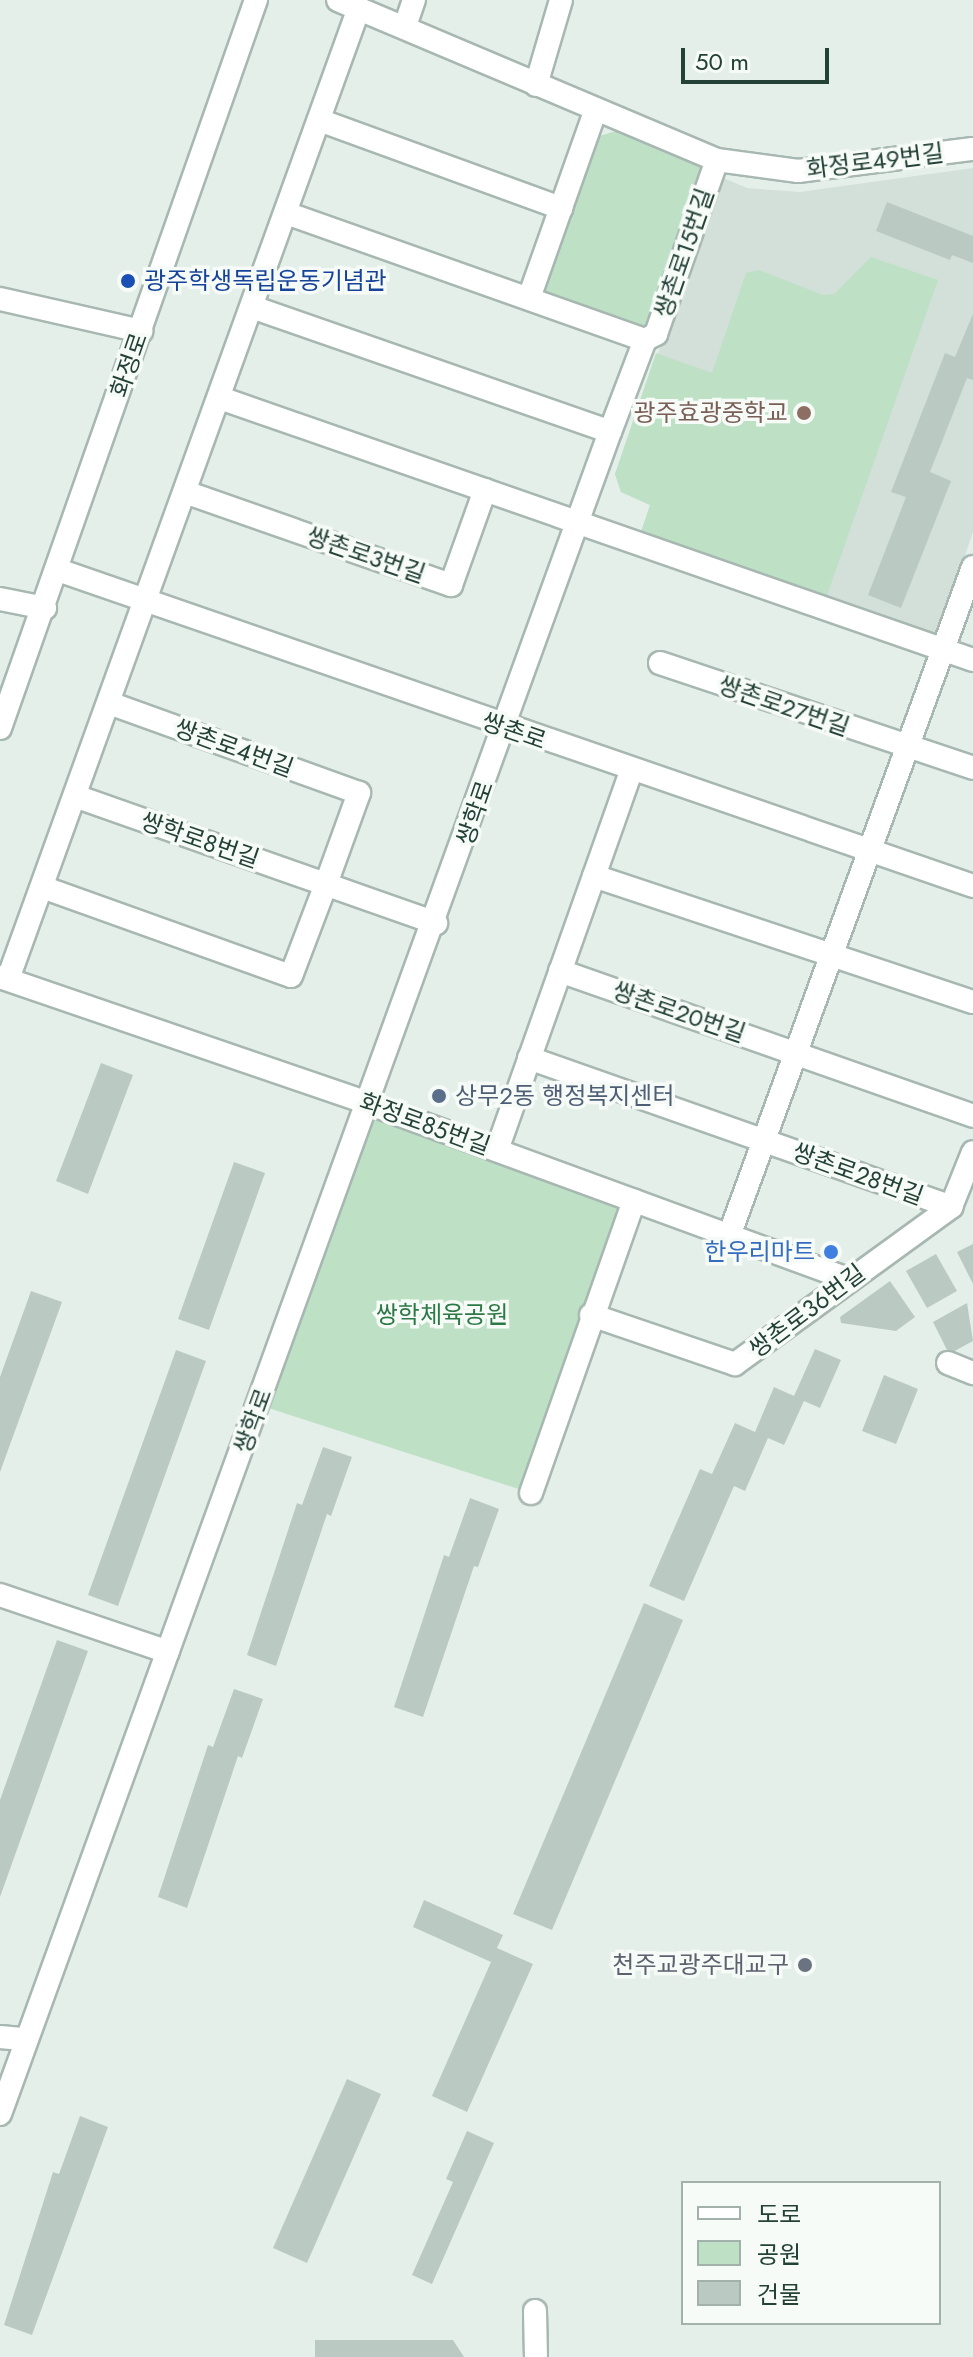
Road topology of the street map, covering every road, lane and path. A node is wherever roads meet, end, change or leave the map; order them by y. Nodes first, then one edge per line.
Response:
1 (256, 0) edge
2 (338, 0) edge
3 (414, 0) edge
4 (561, 0) edge
5 (359, 8) junction
6 (405, 26) junction
7 (536, 85) junction
8 (595, 112) junction
9 (319, 120) junction
10 (973, 149) edge
11 (717, 160) junction
12 (561, 208) junction
13 (286, 213) junction
14 (529, 298) junction
15 (0, 299) edge
16 (252, 307) junction
17 (141, 331) junction
18 (645, 340) junction
19 (220, 398) junction
20 (610, 432) junction
21 (485, 490) junction
22 (185, 492) junction
23 (579, 520) junction
24 (973, 567) edge
25 (58, 570) junction
26 (0, 599) edge
27 (147, 600) junction
28 (45, 608) junction
29 (943, 651) junction
30 (973, 660) edge
31 (660, 663) dead end
32 (109, 703) junction
33 (0, 728) edge
34 (505, 728) junction
35 (909, 750) junction
36 (973, 768) edge
37 (631, 771) junction
38 (75, 796) junction
39 (872, 853) junction
40 (594, 876) junction
41 (326, 884) junction
42 (973, 886) edge
43 (42, 887) junction
44 (436, 923) junction
45 (831, 958) junction
46 (560, 971) junction
47 (4, 978) edge
48 (973, 1002) edge
49 (798, 1052) junction
50 (529, 1058) junction
51 (370, 1104) junction
52 (973, 1116) edge
53 (765, 1141) junction
54 (497, 1150) junction
55 (973, 1152) edge
56 (634, 1201) junction
57 (951, 1207) junction
58 (729, 1236) junction
59 (848, 1279) junction
60 (591, 1315) junction
61 (948, 1363) dead end
62 (973, 1373) edge
63 (531, 1493) dead end
64 (0, 1595) edge
65 (168, 1652) junction
66 (0, 2037) edge
67 (25, 2039) junction
68 (0, 2114) edge
69 (535, 2311) dead end
70 (536, 2357) edge

1 - 17 street, 화정로
2 - 5 street, 화정로49번길
3 - 6 street
4 - 7 street
5 - 6 street, 화정로49번길
5 - 9 street
6 - 7 street, 화정로49번길
7 - 8 street, 화정로49번길
8 - 11 street, 화정로49번길
8 - 12 street
9 - 12 street
9 - 13 street
10 - 11 street, 화정로49번길
11 - 18 street, 쌍촌로15번길
12 - 14 street
13 - 14 street
13 - 16 street
14 - 18 street
15 - 17 street
16 - 19 street
16 - 20 street
17 - 25 street, 화정로
18 - 20 street, 쌍촌로15번길
19 - 21 street
19 - 22 street
20 - 23 street, 쌍촌로15번길
21 - 22 street, 쌍촌로3번길
21 - 23 street
22 - 27 street
23 - 29 street
23 - 34 street, 쌍촌로15번길
24 - 29 street
25 - 27 street, 쌍촌로
25 - 28 street, 화정로
26 - 28 street
27 - 32 street
27 - 34 street, 쌍촌로
28 - 33 street, 화정로
29 - 30 street
29 - 35 street
31 - 35 street, 쌍촌로27번길
32 - 38 street
32 - 41 street, 쌍촌로4번길
34 - 37 street, 쌍촌로
34 - 44 street, 쌍학로
35 - 36 street, 쌍촌로27번길
35 - 39 street
37 - 39 street, 쌍촌로
37 - 40 street
38 - 41 street, 쌍학로8번길
38 - 43 street
39 - 42 street, 쌍촌로
39 - 45 street, 쌍촌로28번길
40 - 45 street
40 - 46 street
41 - 43 street
41 - 44 street, 쌍학로8번길
43 - 47 street
44 - 51 street, 쌍학로
45 - 48 street
45 - 49 street, 쌍촌로28번길
46 - 49 street, 쌍촌로20번길
46 - 50 street
47 - 51 street, 화정로85번길
49 - 52 street
49 - 53 street, 쌍촌로28번길
50 - 53 street
50 - 54 street
51 - 54 street, 화정로85번길
51 - 65 street, 쌍학로
53 - 57 street, 쌍촌로28번길
53 - 58 street, 쌍촌로28번길
54 - 56 street, 화정로85번길
55 - 57 street
56 - 58 street, 화정로85번길
56 - 60 street
57 - 59 street, 쌍촌로36번길
58 - 59 street, 화정로85번길
59 - 60 street, 쌍촌로36번길
60 - 63 street
61 - 62 street
64 - 65 street
65 - 67 street, 쌍학로
66 - 67 street
67 - 68 street, 쌍학로
69 - 70 street

